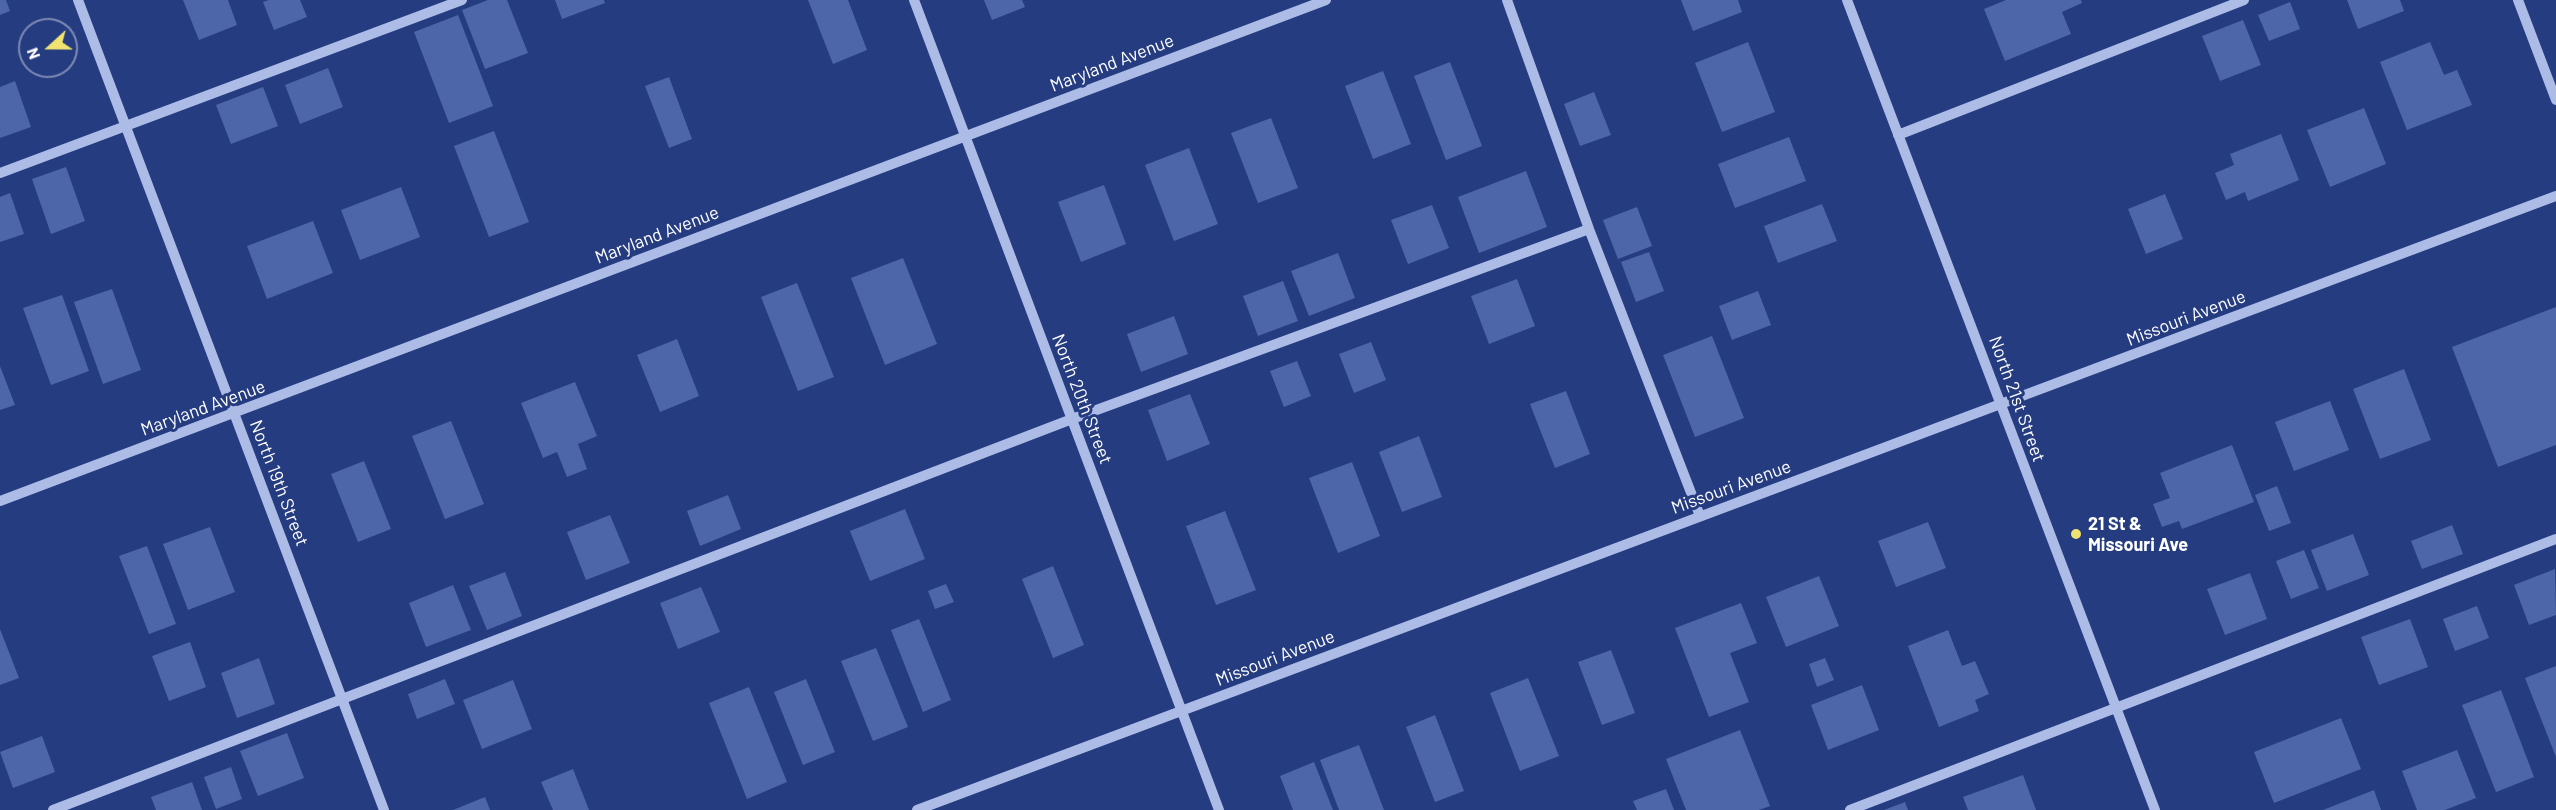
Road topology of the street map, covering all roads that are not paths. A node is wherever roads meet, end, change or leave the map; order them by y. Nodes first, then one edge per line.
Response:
1 (78, 0) edge
2 (462, 0) edge
3 (914, 0) edge
4 (1326, 0) edge
5 (1507, 0) edge
6 (1847, 0) edge
7 (2244, 0) edge
8 (2518, 0) edge
9 (2556, 100) edge
10 (125, 125) junction
11 (965, 135) junction
12 (1898, 135) junction
13 (0, 173) edge
14 (2556, 196) edge
15 (1589, 229) junction
16 (2001, 405) junction
17 (234, 414) junction
18 (1072, 419) junction
19 (0, 501) edge
20 (1700, 516) junction
21 (2556, 538) edge
22 (343, 700) junction
23 (2115, 708) junction
24 (1181, 710) junction
25 (53, 810) edge
26 (384, 810) edge
27 (917, 810) edge
28 (1219, 810) edge
29 (1850, 810) edge
30 (2155, 810) edge

1 - 10 street, North 19th Street
2 - 10 street
3 - 11 street, North 20th Street
4 - 11 street, Maryland Avenue
5 - 15 street
6 - 12 street, North 21st Street
7 - 12 street
8 - 9 street
10 - 13 street
10 - 17 street, North 19th Street
11 - 17 street, Maryland Avenue
11 - 18 street, North 20th Street
12 - 16 street, North 21st Street
14 - 16 street, Missouri Avenue
15 - 18 street
15 - 20 street
16 - 20 street, Missouri Avenue
16 - 23 street, North 21st Street
17 - 19 street, Maryland Avenue
17 - 22 street, North 19th Street
18 - 22 street
18 - 24 street, North 20th Street
20 - 24 street, Missouri Avenue
21 - 23 street
22 - 25 street
22 - 26 street, North 19th Street
23 - 29 street
23 - 30 street, North 21st Street
24 - 27 street, Missouri Avenue
24 - 28 street, North 20th Street

